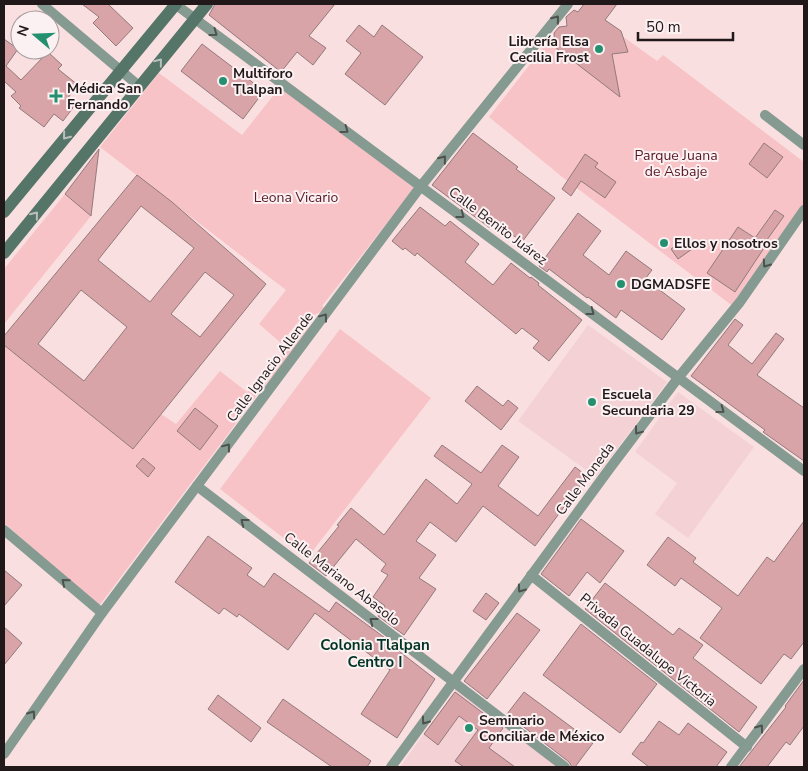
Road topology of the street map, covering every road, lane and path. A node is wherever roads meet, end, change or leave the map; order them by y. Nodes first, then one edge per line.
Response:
1 (42, 4) edge
2 (176, 4) edge
3 (207, 4) edge
4 (568, 4) edge
5 (195, 19) junction
6 (120, 71) junction
7 (139, 86) junction
8 (765, 115) dead end
9 (804, 145) edge
10 (421, 186) junction
11 (804, 210) edge
12 (4, 212) edge
13 (4, 253) edge
14 (678, 378) junction
15 (804, 471) edge
16 (197, 486) junction
17 (4, 530) edge
18 (532, 575) junction
19 (102, 613) junction
20 (804, 669) edge
21 (452, 682) junction
22 (747, 747) junction
23 (4, 754) edge
24 (391, 767) edge
25 (565, 767) edge
26 (731, 767) edge

1 - 6 street
2 - 5 street, Calle Benito Juárez
2 - 6 main road
3 - 5 main road
10 -> 4 street, Calle Ignacio Allende
7 -> 5 main road
5 -> 10 street, Calle Benito Juárez
6 - 7 street
6 -> 12 main road
13 -> 7 main road
8 - 9 street
10 -> 14 street, Calle Benito Juárez
16 -> 10 street, Calle Ignacio Allende
11 -> 14 street, Calle Moneda
14 -> 15 street, Calle Benito Juárez
14 -> 18 street, Calle Moneda
16 - 19 street, Calle Ignacio Allende
21 -> 16 street, Calle Mariano Abasolo
19 -> 17 street
18 -> 21 street, Calle Moneda
18 - 22 street, Privada Guadalupe Victoria
23 -> 19 street, Calle Ignacio Allende
22 -> 20 street
21 -> 24 street, Calle Moneda
21 - 25 street, Calle Mariano Abasolo
22 - 26 street

